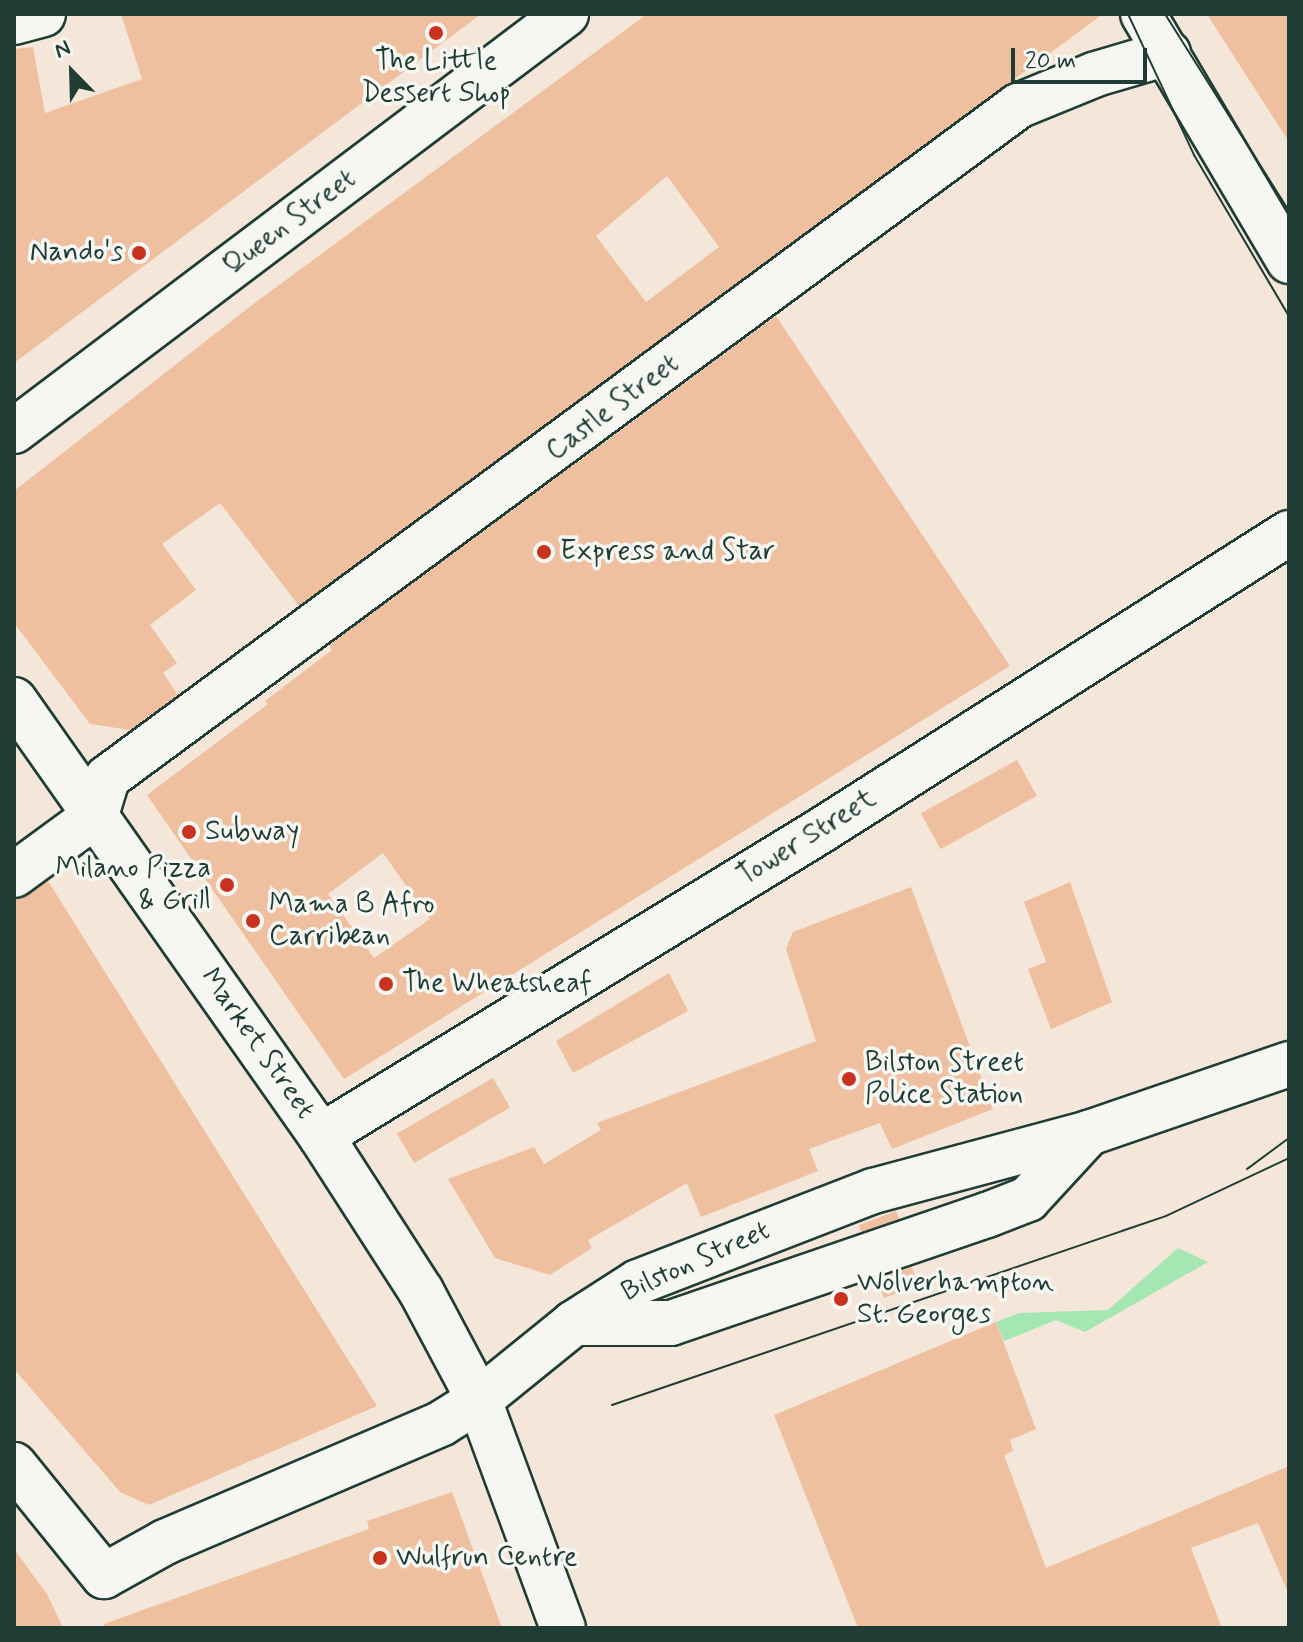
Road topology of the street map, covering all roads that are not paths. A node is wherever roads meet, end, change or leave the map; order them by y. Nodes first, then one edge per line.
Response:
1 (43, 14) edge
2 (566, 14) edge
3 (1143, 14) edge
4 (14, 22) edge
5 (1168, 53) junction
6 (1289, 261) edge
7 (14, 431) edge
8 (1289, 533) edge
9 (14, 700) edge
10 (96, 815) junction
11 (14, 875) edge
12 (1289, 1064) edge
13 (1089, 1133) junction
14 (321, 1136) junction
15 (574, 1323) junction
16 (479, 1400) junction
17 (14, 1465) edge
18 (563, 1628) edge

1 - 4 street
2 - 7 street, Queen Street
3 - 5 street
5 - 6 street
5 - 10 street, Castle Street
8 - 14 street, Tower Street
9 - 10 street, Market Street
10 - 11 street
10 - 14 street, Market Street
12 - 13 street, Bilston Street
13 - 15 street, Bilston Street
13 - 15 street
14 - 16 street, Market Street
15 - 16 street, Bilston Street
16 - 17 street, Bilston Street
16 - 18 street, Market Street

